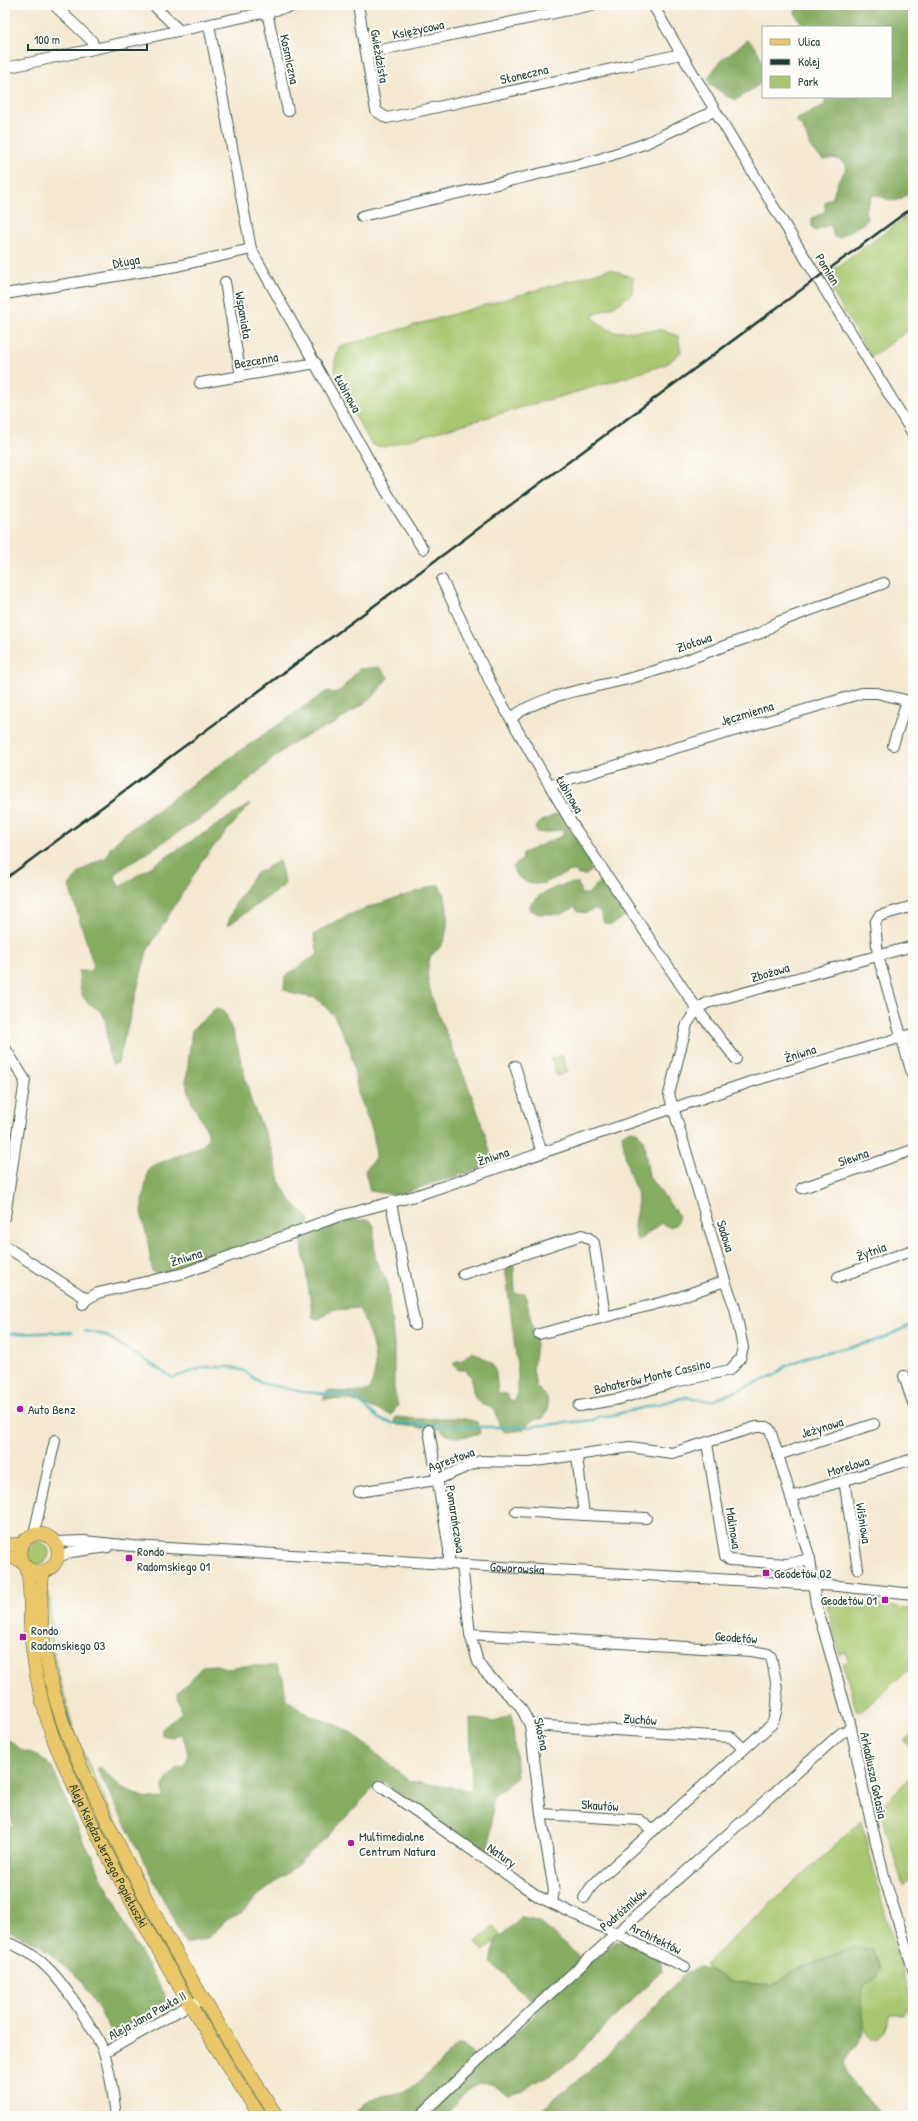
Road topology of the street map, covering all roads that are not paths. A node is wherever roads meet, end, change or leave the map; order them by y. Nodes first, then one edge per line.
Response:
1 (54, 5) edge
2 (153, 5) edge
3 (299, 5) edge
4 (358, 5) edge
5 (592, 5) edge
6 (658, 7) edge
7 (267, 12) junction
8 (209, 25) junction
9 (180, 31) junction
10 (94, 48) junction
11 (367, 53) junction
12 (681, 54) junction
13 (5, 68) edge
14 (288, 111) dead end
15 (376, 111) joint
16 (717, 115) junction
17 (362, 216) dead end
18 (251, 249) junction
19 (225, 282) dead end
20 (5, 294) edge
21 (316, 363) junction
22 (241, 376) junction
23 (200, 383) dead end
24 (913, 434) edge
25 (423, 549) dead end
26 (442, 580) dead end
27 (884, 583) dead end
28 (910, 702) edge
29 (511, 718) junction
30 (893, 745) dead end
31 (550, 785) junction
32 (913, 906) edge
33 (913, 946) edge
34 (878, 956) junction
35 (697, 1009) junction
36 (913, 1034) edge
37 (902, 1037) junction
38 (5, 1048) edge
39 (736, 1059) dead end
40 (515, 1066) dead end
41 (913, 1077) edge
42 (672, 1108) junction
43 (913, 1150) edge
44 (542, 1153) junction
45 (802, 1188) dead end
46 (391, 1203) junction
47 (5, 1216) edge
48 (5, 1246) edge
49 (913, 1250) edge
50 (463, 1274) dead end
51 (838, 1277) dead end
52 (725, 1282) junction
53 (605, 1316) junction
54 (415, 1324) dead end
55 (539, 1334) dead end
56 (730, 1370) joint
57 (904, 1376) dead end
58 (913, 1403) edge
59 (579, 1406) dead end
60 (874, 1424) dead end
61 (429, 1430) dead end
62 (55, 1440) dead end
63 (707, 1443) junction
64 (778, 1454) junction
65 (577, 1456) junction
66 (913, 1459) edge
67 (436, 1480) junction
68 (844, 1480) junction
69 (358, 1492) dead end
70 (791, 1497) junction
71 (516, 1512) dead end
72 (584, 1515) junction
73 (646, 1518) dead end
74 (34, 1534) junction
75 (55, 1542) junction
76 (22, 1544) junction
77 (5, 1545) edge
78 (121, 1545) junction
79 (5, 1556) edge
80 (58, 1557) junction
81 (810, 1559) junction
82 (24, 1564) junction
83 (449, 1564) junction
84 (462, 1565) junction
85 (858, 1569) dead end
86 (43, 1572) junction
87 (814, 1585) junction
88 (913, 1594) edge
89 (470, 1634) junction
90 (530, 1724) junction
91 (851, 1729) junction
92 (744, 1749) junction
93 (380, 1786) dead end
94 (541, 1814) junction
95 (653, 1831) junction
96 (584, 1898) dead end
97 (552, 1902) junction
98 (616, 1933) junction
99 (5, 1942) edge
100 (685, 1967) dead end
101 (913, 1969) edge
102 (202, 2000) junction
103 (189, 2005) junction
104 (104, 2053) junction
105 (116, 2116) edge
106 (260, 2116) edge
107 (277, 2116) edge
108 (420, 2116) edge

1 - 10 street
2 - 9 street
3 - 7 street
4 - 11 street, Gwieździsta
5 - 11 street, Księżycowa
6 - 12 street, Pomian
7 - 8 street
7 - 14 street, Kosmiczna
8 - 9 street
8 - 18 street, Łubinowa
9 - 10 street
10 - 13 street
11 - 15 street, Gwieździsta
12 - 15 street, Słoneczna
12 - 16 street, Pomian
16 - 17 street
16 - 24 street, Pomian
18 - 20 street, Długa
18 - 21 street, Łubinowa
19 - 22 street, Wspaniała
21 - 22 street, Bezcenna
21 - 25 street, Łubinowa
22 - 23 street, Bezcenna
26 - 29 street, Łubinowa
27 - 29 street, Ziołowa
28 - 30 street, Jęczmienna
28 - 31 street, Jęczmienna
29 - 31 street, Łubinowa
31 - 35 street, Łubinowa
32 - 34 street
33 - 34 street, Zbożowa
34 - 35 street, Zbożowa
34 - 37 street
35 - 39 street
35 - 42 street, Sadowa
36 - 37 street, Żniwna
37 - 41 street
37 - 42 street, Żniwna
38 - 47 street
40 - 44 street
42 - 44 street, Żniwna
42 - 52 street, Sadowa
43 - 45 street, Siewna
44 - 46 street, Żniwna
46 - 48 street, Żniwna
46 - 54 street
49 - 51 street, Żytnia
50 - 53 street
52 - 53 street
52 - 56 street, Sadowa
53 - 55 street
56 - 59 street, Bohaterów Monte Cassino
57 - 58 street
60 - 64 street, Jeżynowa
61 - 67 street, Pomarańczowa
62 - 74 street
63 - 64 street, Agrestowa
63 - 65 street, Agrestowa
63 - 81 street, Malinowa
64 - 70 street
65 - 67 street, Agrestowa
65 - 72 street
66 - 68 street, Morelowa
67 - 69 street, Agrestowa
67 - 83 street, Pomarańczowa
68 - 70 street, Morelowa
68 - 85 street, Wiśniowa
70 - 81 street
71 - 72 street
72 - 73 street
74 - 75 main road
74 - 76 main road
75 - 78 street, Goworowska
75 - 80 main road
76 - 77 main road
76 - 82 main road
78 - 80 street, Goworowska
78 - 83 street, Goworowska
79 - 82 main road
80 - 86 main road
81 - 87 street
82 - 86 main road
82 - 103 main road, Aleja Księdza Jerzego Popiełuszki
83 - 84 street, Goworowska
84 - 87 street, Goworowska
84 - 89 street, Skośna
86 - 102 main road, Aleja Księdza Jerzego Popiełuszki
87 - 88 street, Goworowska
87 - 91 street, Arkadiusza Gołasia
89 - 90 street, Skośna
89 - 92 street, Geodetów
90 - 92 street, Zuchów
90 - 94 street, Skośna
91 - 98 street, Podróżników
91 - 101 street, Arkadiusza Gołasia
92 - 95 street, Geodetów
93 - 97 street, Natury
94 - 95 street, Skautów
94 - 97 street, Skośna
95 - 96 street, Geodetów
97 - 98 street, Natury
98 - 100 street, Architektów
98 - 108 street, Podróżników
99 - 104 street, Aleja Jana Pawła II
102 - 103 street, Aleja Jana Pawła II
102 - 107 main road, Aleja Księdza Jerzego Popiełuszki
103 - 104 street, Aleja Jana Pawła II
103 - 106 main road, Aleja Księdza Jerzego Popiełuszki
104 - 105 street, Aleja Jana Pawła II

